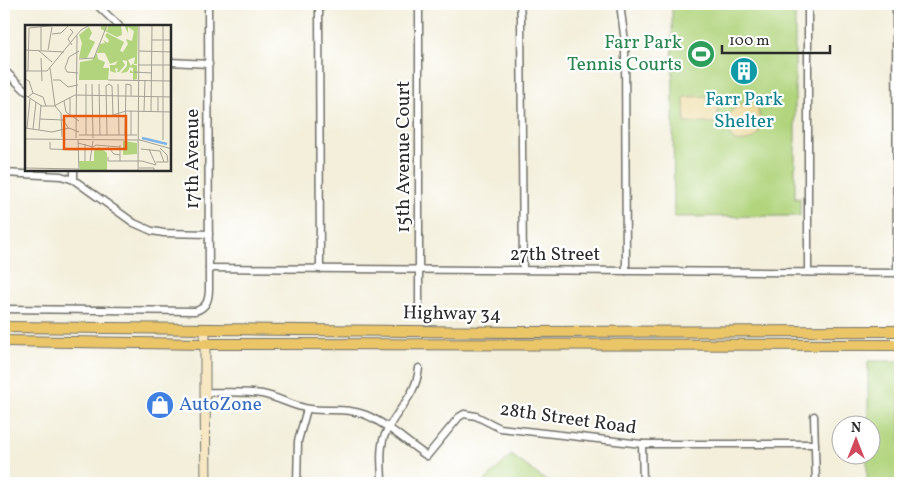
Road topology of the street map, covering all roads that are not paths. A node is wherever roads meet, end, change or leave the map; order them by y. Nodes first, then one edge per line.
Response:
1 (96, 4) edge
2 (208, 4) edge
3 (319, 4) edge
4 (419, 4) edge
5 (520, 4) edge
6 (620, 4) edge
7 (808, 4) edge
8 (896, 4) edge
9 (118, 25) edge
10 (171, 62) edge
11 (208, 64) junction
12 (4, 70) edge
13 (25, 90) edge
14 (74, 171) edge
15 (4, 172) edge
16 (74, 180) junction
17 (209, 234) junction
18 (209, 268) junction
19 (320, 269) junction
20 (419, 270) junction
21 (523, 270) junction
22 (626, 271) junction
23 (808, 272) junction
24 (898, 273) edge
25 (4, 309) edge
26 (419, 311) dead end
27 (4, 326) edge
28 (205, 329) junction
29 (900, 332) edge
30 (4, 341) edge
31 (205, 344) junction
32 (900, 345) edge
33 (419, 368) dead end
34 (204, 392) junction
35 (307, 409) junction
36 (814, 416) dead end
37 (388, 428) junction
38 (642, 444) junction
39 (815, 444) junction
40 (206, 483) edge
41 (297, 483) edge
42 (382, 483) edge
43 (644, 483) edge
44 (816, 483) edge

1 - 9 street
2 - 11 street, 17th Avenue
3 - 19 street
4 - 20 street, 15th Avenue Court
5 - 21 street
6 - 22 street
7 - 23 street
8 - 24 street
10 - 11 street
11 - 17 street, 17th Avenue
12 - 13 street
14 - 16 street
15 - 16 street
16 - 17 street
17 - 18 street, 17th Avenue
18 - 19 street, 27th Street
18 - 25 street, 17th Avenue
19 - 20 street, 27th Street
20 - 21 street, 27th Street
20 - 26 street, 15th Avenue Court
21 - 22 street, 27th Street
22 - 23 street, 27th Street
23 - 24 street, 27th Street
27 - 28 highway, Highway 34
28 - 29 highway, Highway 34
28 - 31 main road
30 - 31 highway, Highway 34
31 - 32 highway, Highway 34
31 - 34 main road
33 - 37 street
34 - 35 street, 28th Street Road
34 - 40 main road
35 - 37 street, 28th Street Road
35 - 41 street
36 - 39 street
37 - 38 street, 28th Street Road
37 - 42 street
38 - 39 street, 28th Street Road
38 - 43 street
39 - 44 street

